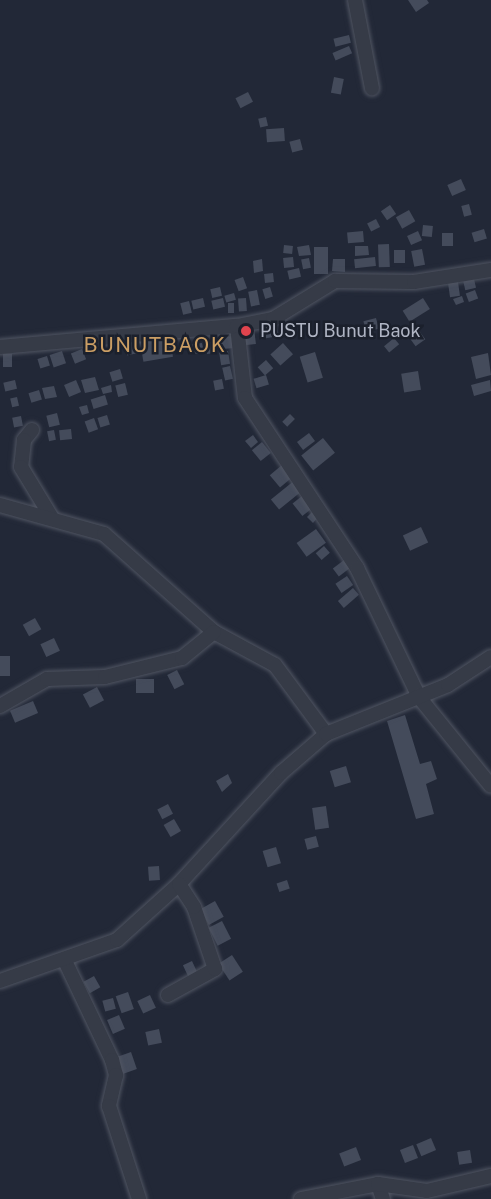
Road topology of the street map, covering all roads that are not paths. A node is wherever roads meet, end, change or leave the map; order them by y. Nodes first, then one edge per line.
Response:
1 (355, 0) edge
2 (372, 88) dead end
3 (491, 270) edge
4 (237, 326) junction
5 (0, 347) edge
6 (32, 430) dead end
7 (0, 505) edge
8 (52, 518) junction
9 (214, 632) junction
10 (491, 657) edge
11 (419, 697) junction
12 (0, 706) edge
13 (326, 734) junction
14 (491, 786) edge
15 (179, 884) junction
16 (65, 961) junction
17 (0, 981) edge
18 (168, 995) dead end
19 (491, 1176) edge
20 (378, 1184) junction
21 (140, 1199) edge
22 (301, 1199) edge
23 (383, 1199) edge

1 - 2 street
3 - 4 street
4 - 5 street
4 - 11 street
6 - 8 street
7 - 8 street
8 - 9 street
9 - 12 street
9 - 13 street
10 - 11 street
11 - 13 street
11 - 14 street
13 - 15 street
15 - 16 street
15 - 18 street
16 - 17 street
16 - 21 street
19 - 20 street
20 - 22 street
20 - 23 street

